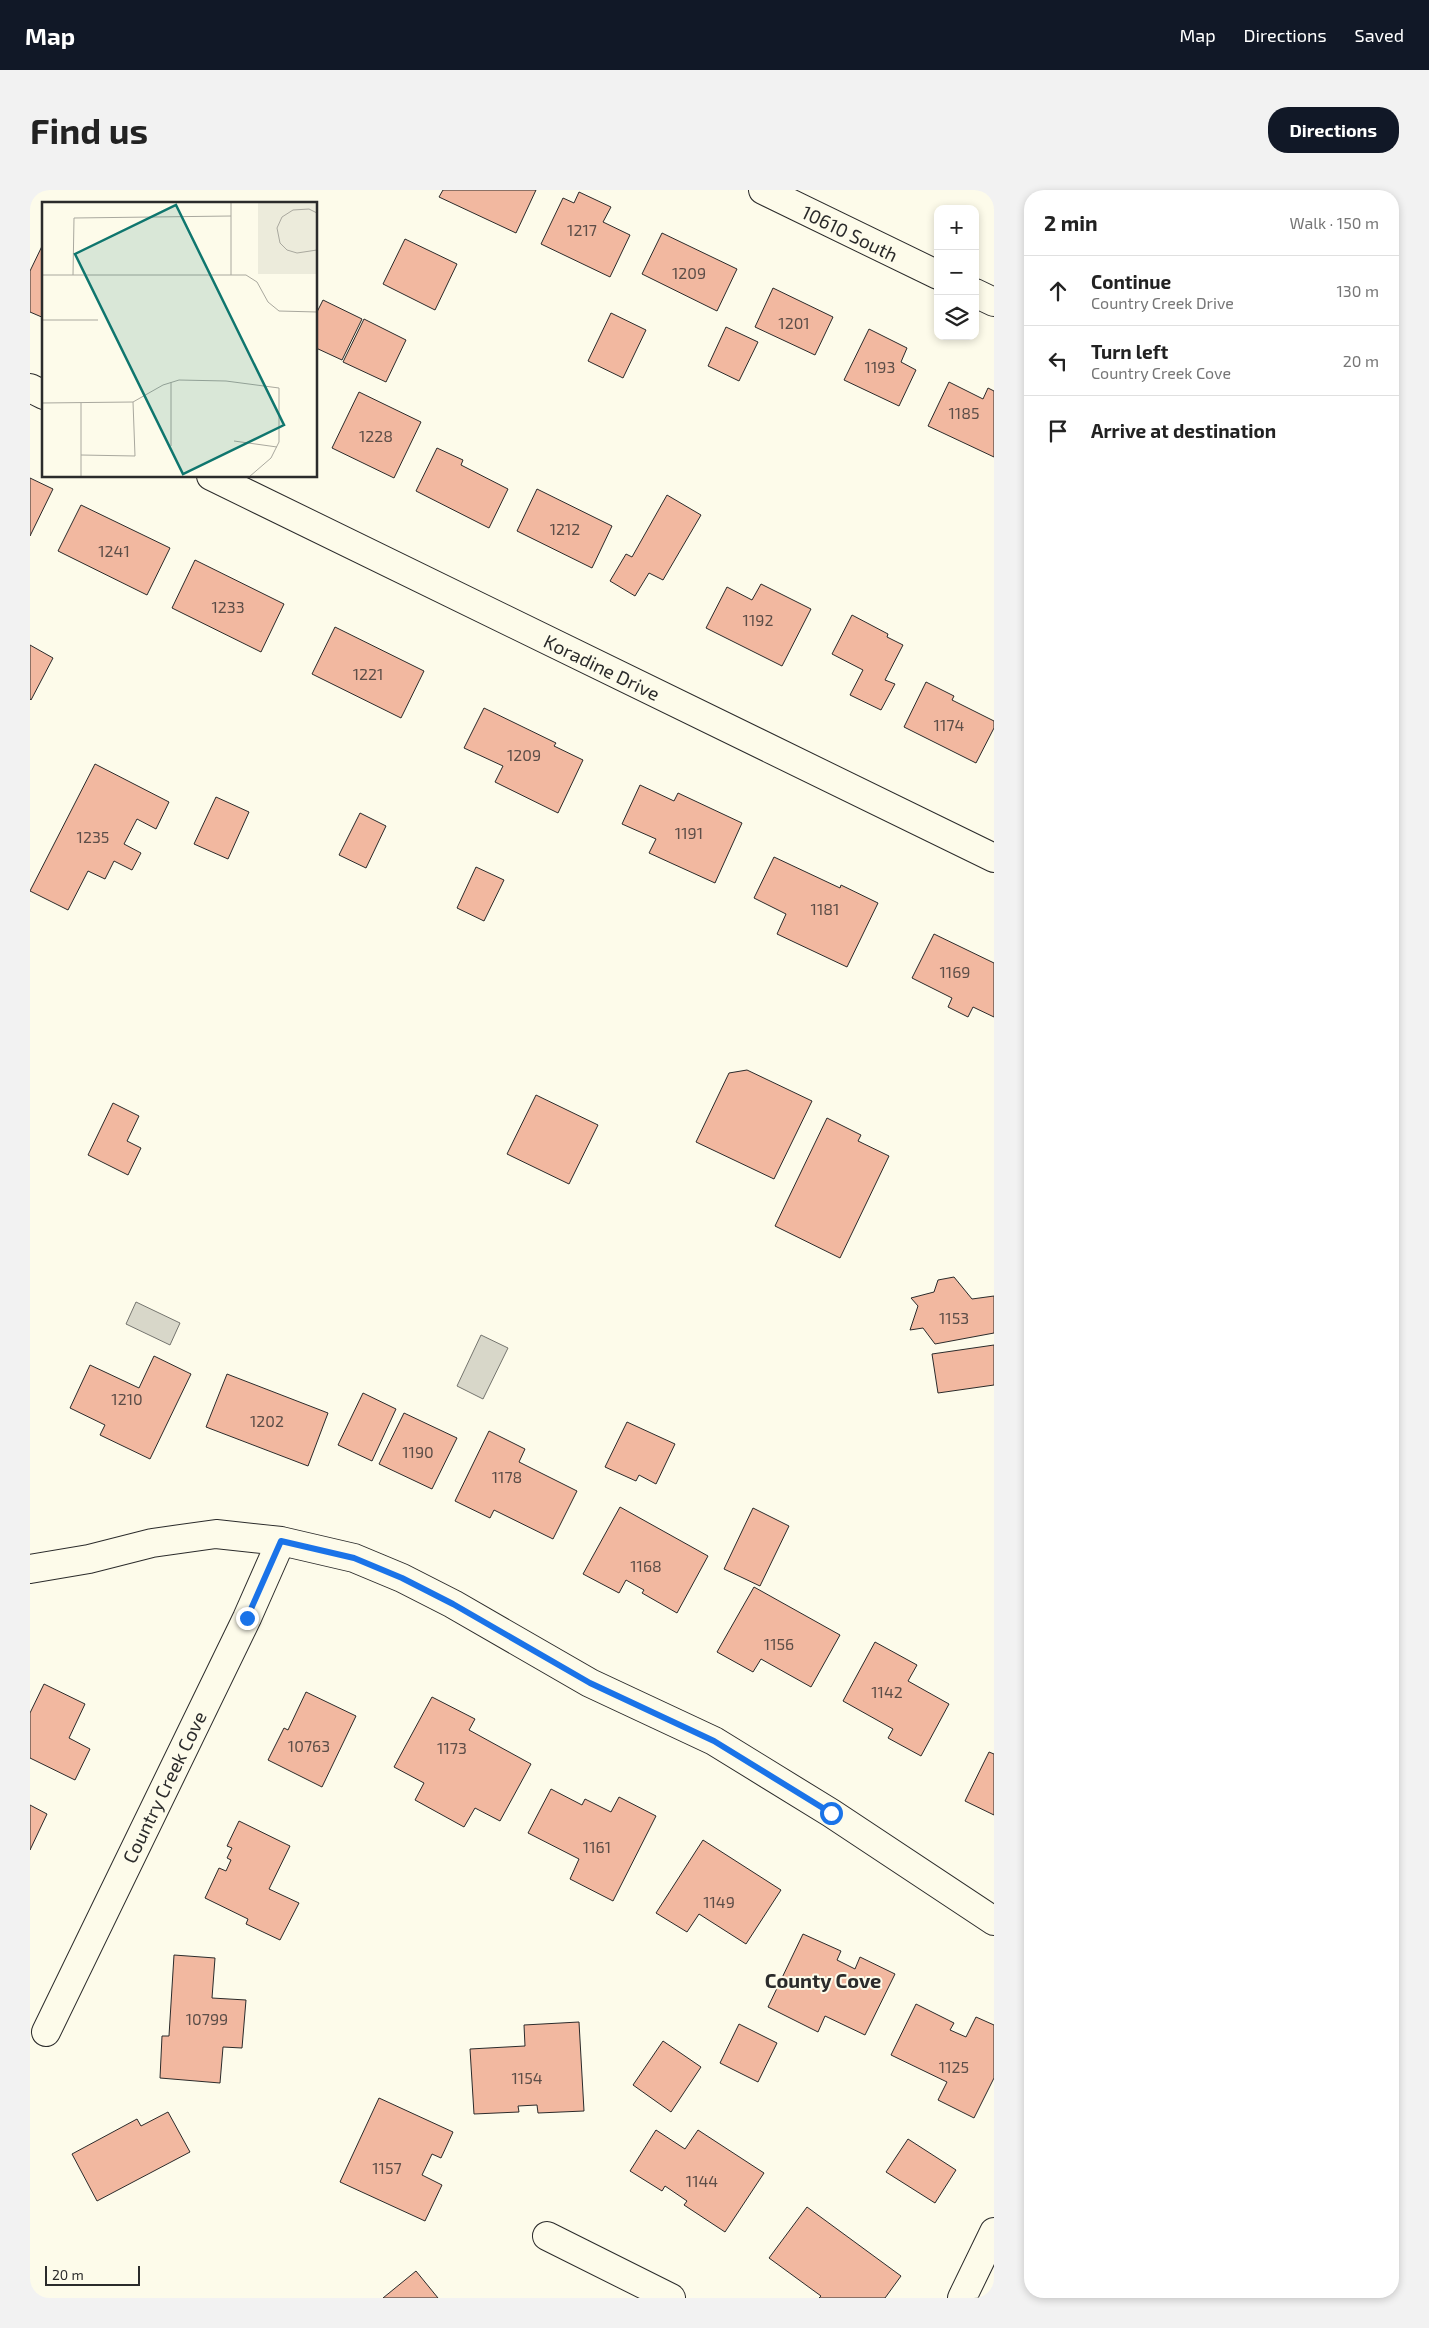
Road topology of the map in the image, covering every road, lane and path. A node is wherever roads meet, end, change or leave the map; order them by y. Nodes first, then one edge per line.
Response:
1 (763, 190) edge
2 (934, 273) edge
3 (979, 295) edge
4 (994, 302) edge
5 (30, 388) edge
6 (42, 394) edge
7 (215, 478) edge
8 (994, 858) edge
9 (281, 1541) junction
10 (30, 1568) edge
11 (994, 1921) edge
12 (46, 2032) dead end
13 (994, 2232) edge
14 (547, 2236) dead end
15 (671, 2298) edge
16 (962, 2298) edge

1 - 2 street, 10610 South
3 - 4 street
5 - 6 street
7 - 8 street, Koradine Drive
9 - 10 street
9 - 11 street
9 - 12 street, Country Creek Cove
13 - 16 street
14 - 15 street

